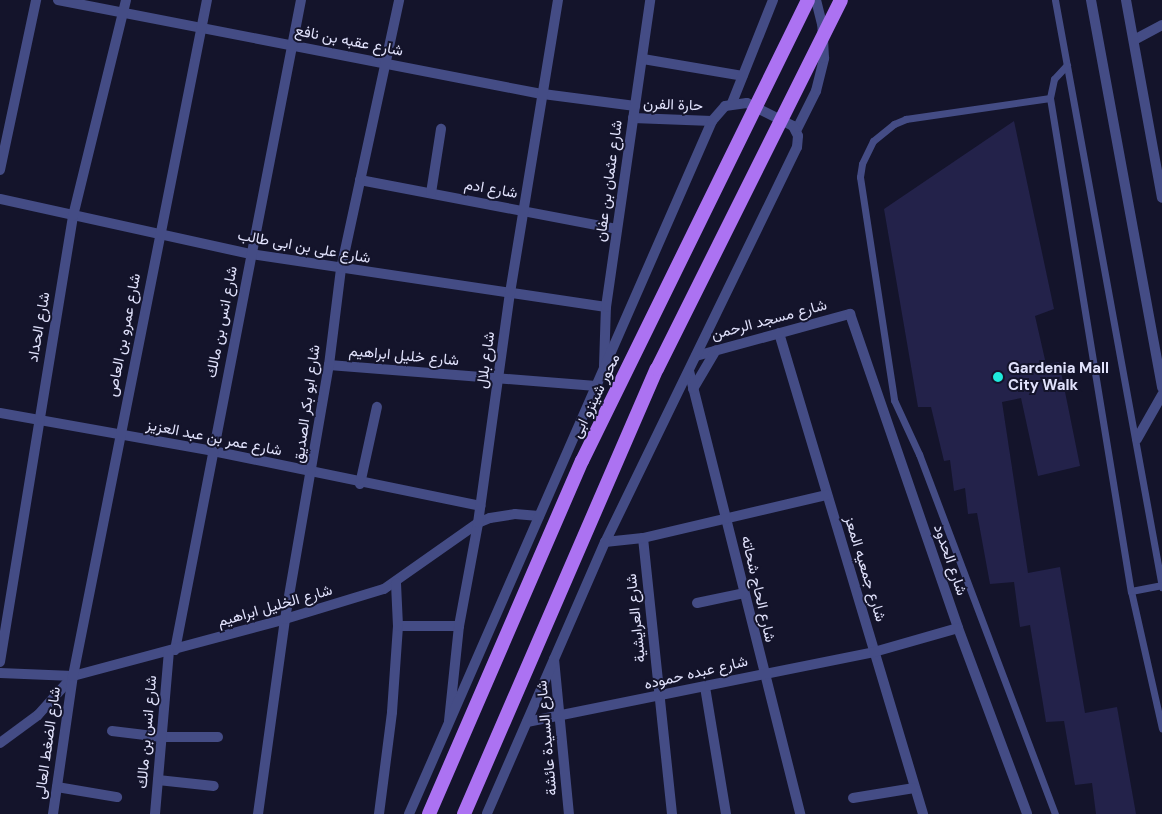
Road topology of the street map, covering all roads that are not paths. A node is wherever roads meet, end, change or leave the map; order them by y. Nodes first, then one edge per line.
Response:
1 (36, 0) edge
2 (58, 0) edge
3 (126, 0) edge
4 (207, 0) edge
5 (301, 0) edge
6 (399, 0) edge
7 (558, 0) edge
8 (650, 0) edge
9 (773, 0) edge
10 (808, 0) edge
11 (816, 0) edge
12 (841, 0) edge
13 (1055, 0) edge
14 (1091, 0) edge
15 (1126, 0) edge
16 (123, 11) junction
17 (1162, 25) edge
18 (202, 26) junction
19 (1134, 40) junction
20 (291, 46) junction
21 (643, 59) junction
22 (386, 64) junction
23 (1067, 65) junction
24 (743, 76) junction
25 (543, 94) junction
26 (1050, 98) junction
27 (732, 103) junction
28 (635, 106) junction
29 (633, 118) junction
30 (712, 121) junction
31 (441, 129) dead end
32 (796, 131) junction
33 (0, 170) edge
34 (360, 180) junction
35 (431, 193) junction
36 (1162, 198) edge
37 (0, 200) edge
38 (524, 210) junction
39 (73, 216) junction
40 (616, 229) junction
41 (159, 234) junction
42 (251, 254) junction
43 (341, 269) junction
44 (510, 293) junction
45 (606, 307) junction
46 (850, 314) joint
47 (779, 333) junction
48 (716, 350) junction
49 (696, 356) junction
50 (329, 365) junction
51 (604, 367) junction
52 (688, 371) junction
53 (498, 380) junction
54 (596, 386) junction
55 (1162, 388) edge
56 (693, 389) junction
57 (1162, 395) edge
58 (377, 407) dead end
59 (0, 413) edge
60 (39, 420) junction
61 (120, 435) junction
62 (1137, 439) junction
63 (213, 451) junction
64 (312, 473) junction
65 (360, 484) junction
66 (827, 495) junction
67 (480, 506) junction
68 (539, 516) junction
69 (726, 518) junction
70 (478, 523) junction
71 (643, 538) junction
72 (606, 542) junction
73 (396, 583) junction
74 (1162, 586) edge
75 (1131, 591) junction
76 (744, 593) junction
77 (697, 603) dead end
78 (285, 619) junction
79 (398, 626) junction
80 (459, 626) junction
81 (958, 628) junction
82 (172, 651) junction
83 (874, 652) junction
84 (554, 659) junction
85 (0, 662) edge
86 (0, 673) edge
87 (762, 674) junction
88 (74, 676) junction
89 (705, 687) junction
90 (659, 698) junction
91 (560, 717) junction
92 (527, 722) junction
93 (448, 724) junction
94 (1162, 729) edge
95 (112, 731) dead end
96 (162, 737) junction
97 (218, 737) dead end
98 (0, 744) edge
99 (158, 780) junction
100 (214, 786) dead end
101 (57, 787) junction
102 (914, 788) junction
103 (116, 796) dead end
104 (854, 798) dead end
105 (53, 814) edge
106 (155, 814) edge
107 (258, 814) edge
108 (379, 814) edge
109 (409, 814) edge
110 (429, 814) edge
111 (464, 814) edge
112 (487, 814) edge
113 (569, 814) edge
114 (672, 814) edge
115 (726, 814) edge
116 (800, 814) edge
117 (922, 814) edge
118 (1027, 814) edge
119 (1055, 814) edge

1 - 33 street
2 - 16 street, شارع عقبه بن نافع
3 - 16 street, شارع الحداد
4 - 18 street, شارع عمرو بن العاص
5 - 20 street, شارع انس بن مالك
6 - 22 street, شارع ابو بكر الصديق
7 - 25 street, شارع بلال
8 - 21 street, شارع عثمان بن عفان
9 - 24 street
10 - 110 main road, محور شينزو ابى, bridge
11 - 32 street
12 - 111 main road, bridge
13 - 23 lane
14 - 55 street
15 - 19 street
16 - 18 street, شارع عقبه بن نافع
16 - 39 street, شارع الحداد
17 - 19 street
18 - 20 street, شارع عقبه بن نافع
18 - 41 street, شارع عمرو بن العاص
19 - 36 street
20 - 22 street, شارع عقبه بن نافع
20 - 42 street, شارع انس بن مالك
21 - 24 street
21 - 28 street, شارع عثمان بن عفان
22 - 25 street, شارع عقبه بن نافع
22 - 34 street, شارع ابو بكر الصديق
23 - 26 lane
23 - 62 lane
24 - 27 street
25 - 28 street, شارع عقبه بن نافع
25 - 38 street, شارع بلال
26 - 75 lane
26 - 119 lane
27 - 30 street
27 - 32 street
28 - 29 street, شارع عثمان بن عفان
29 - 30 street, حارة الفرن
29 - 40 street, شارع عثمان بن عفان
30 - 51 street
31 - 35 street
32 - 49 street
34 - 35 street, شارع ادم
34 - 43 street, شارع ابو بكر الصديق
35 - 38 street, شارع ادم
37 - 39 street, شارع على بن ابى طالب
38 - 40 street, شارع ادم
38 - 44 street, شارع بلال
39 - 41 street, شارع على بن ابى طالب
39 - 60 street, شارع الحداد
40 - 45 street, شارع عثمان بن عفان
41 - 42 street, شارع على بن ابى طالب
41 - 61 street, شارع عمرو بن العاص
42 - 43 street, شارع على بن ابى طالب
42 - 63 street, شارع انس بن مالك
43 - 44 street, شارع على بن ابى طالب
43 - 50 street, شارع ابو بكر الصديق
44 - 45 street, شارع على بن ابى طالب
44 - 53 street, شارع بلال
45 - 51 street, شارع عثمان بن عفان
46 - 47 street, شارع مسجد الرحمن
46 - 81 street, شارع الحدود
47 - 48 street, شارع مسجد الرحمن
47 - 66 street, شارع جمعيه المعز
48 - 49 street, شارع مسجد الرحمن
48 - 56 street
49 - 52 street
50 - 53 street, شارع خليل ابراهيم
50 - 64 street, شارع ابو بكر الصديق
51 - 54 street
52 - 56 street, شارع الحاج شحاته
52 - 72 street
53 - 54 street, شارع خليل ابراهيم
53 - 67 street, شارع بلال
54 - 68 street
56 - 69 street, شارع الحاج شحاته
57 - 62 street
58 - 65 street
59 - 60 street, شارع عمر بن عبد العزيز
60 - 61 street, شارع عمر بن عبد العزيز
60 - 85 street, شارع الحداد
61 - 63 street, شارع عمر بن عبد العزيز
61 - 88 street, شارع عمرو بن العاص
62 - 74 lane
63 - 64 street, شارع عمر بن عبد العزيز
63 - 82 street, شارع انس بن مالك
64 - 65 street, شارع عمر بن عبد العزيز
64 - 78 street, شارع ابو بكر الصديق
65 - 67 street, شارع عمر بن عبد العزيز
66 - 69 street
66 - 83 street, شارع جمعيه المعز
67 - 70 street, شارع بلال
68 - 70 street, شارع الخليل ابراهيم
68 - 93 street
69 - 71 street
69 - 76 street, شارع الحاج شحاته
70 - 73 street, شارع الخليل ابراهيم
70 - 80 street, شارع بلال
71 - 72 street
71 - 90 street, شارع العرايشية
72 - 84 street
73 - 78 street, شارع الخليل ابراهيم
73 - 79 street
74 - 75 lane
75 - 94 lane
76 - 77 street
76 - 87 street, شارع الحاج شحاته
78 - 82 street, شارع الخليل ابراهيم
78 - 107 street, شارع ابو بكر الصديق
79 - 80 street
79 - 108 street
80 - 93 street, شارع بلال
81 - 83 street, شارع عبده حموده
81 - 118 street, شارع الحدود
82 - 88 street, شارع الخليل ابراهيم
82 - 96 street, شارع انس بن مالك
83 - 87 street, شارع عبده حموده
83 - 102 street, شارع جمعيه المعز
84 - 91 street, شارع السيدة عائشة
84 - 92 street
86 - 88 street, شارع الخليل ابراهيم
87 - 89 street, شارع عبده حموده
87 - 116 street, شارع الحاج شحاته
88 - 98 street
88 - 101 street, شارع الضغط العالى
89 - 90 street, شارع عبده حموده
89 - 115 street
90 - 91 street, شارع عبده حموده
90 - 114 street, شارع العرايشية
91 - 92 street, شارع عبده حموده
91 - 113 street, شارع السيدة عائشة
92 - 112 street
93 - 109 street
95 - 96 street
96 - 97 street
96 - 99 street, شارع انس بن مالك
99 - 100 street
99 - 106 street, شارع انس بن مالك
101 - 103 street
101 - 105 street, شارع الضغط العالى
102 - 104 street
102 - 117 street, شارع جمعيه المعز

